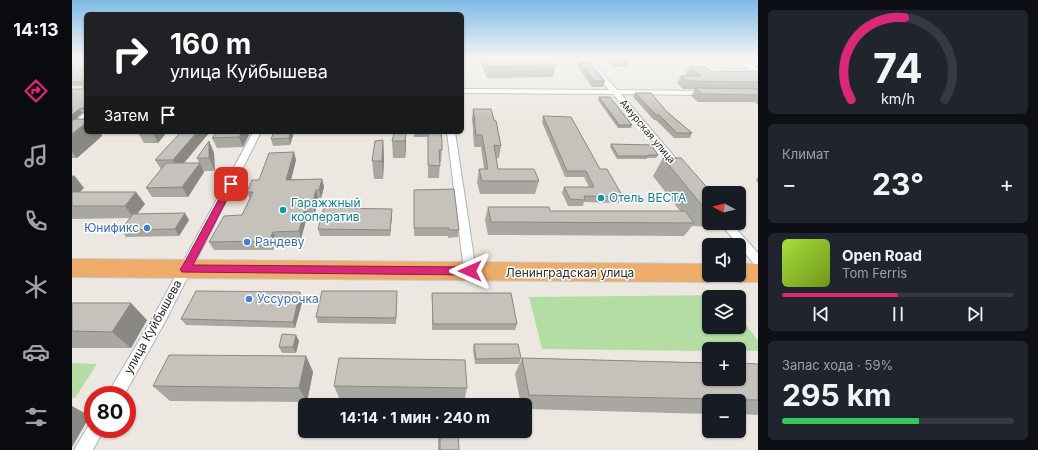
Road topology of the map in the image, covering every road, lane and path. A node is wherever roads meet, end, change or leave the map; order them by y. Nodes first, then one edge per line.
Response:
1 (604, 79) edge
2 (464, 91) edge
3 (615, 92) junction
4 (718, 93) edge
5 (84, 118) edge
6 (72, 128) edge
7 (256, 134) edge
8 (451, 134) edge
9 (686, 178) edge
10 (731, 230) edge
11 (758, 261) edge
12 (72, 268) edge
13 (185, 269) junction
14 (470, 271) junction
15 (746, 273) edge
16 (758, 273) edge
17 (702, 274) edge
18 (120, 386) edge
19 (90, 438) edge
20 (83, 450) edge

1 - 3 street, Амурская улица
2 - 3 street
3 - 4 street
3 - 9 street, Амурская улица
5 - 6 street
7 - 13 street, улица Куйбышева
8 - 14 street
10 - 11 street
12 - 13 highway, Ленинградская улица
13 - 14 highway, Ленинградская улица
13 - 18 street, улица Куйбышева
14 - 17 highway, Ленинградская улица
15 - 16 highway
19 - 20 street

